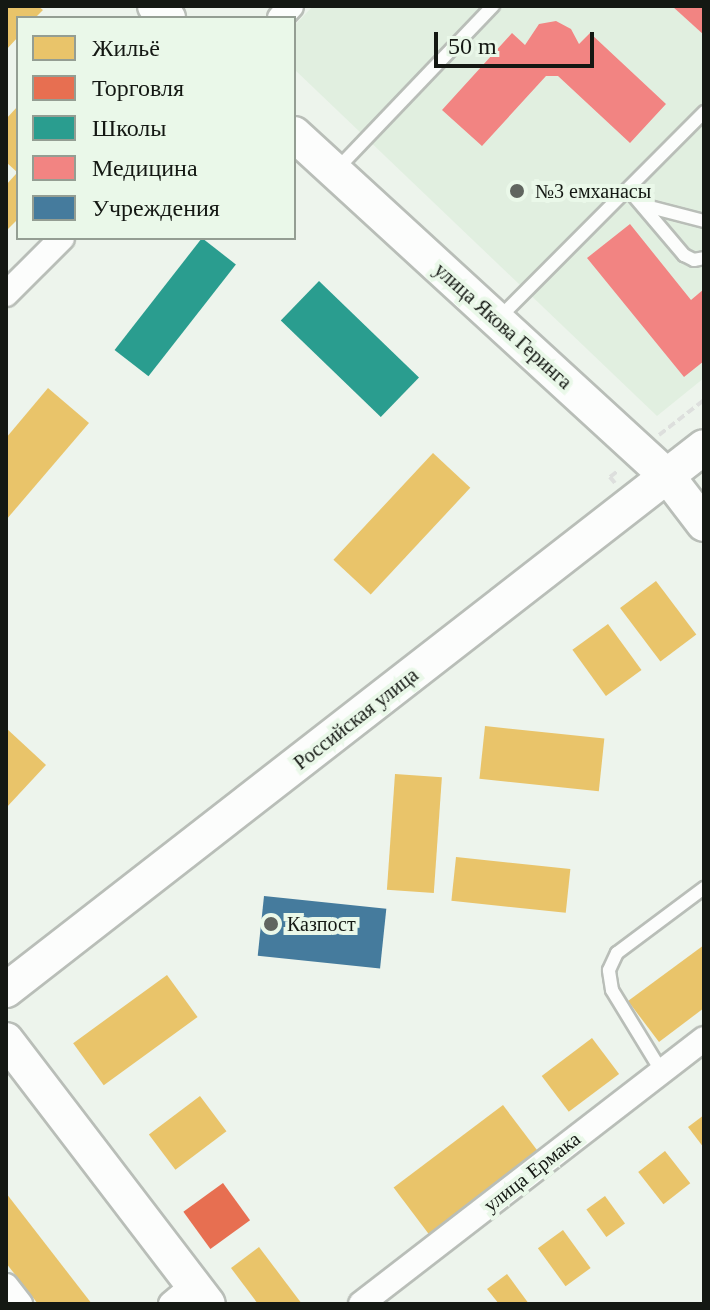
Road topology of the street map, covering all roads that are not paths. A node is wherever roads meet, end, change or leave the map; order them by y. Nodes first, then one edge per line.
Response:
1 (493, 6) edge
2 (704, 112) edge
3 (296, 136) edge
4 (334, 171) junction
5 (628, 189) junction
6 (646, 206) junction
7 (704, 221) edge
8 (60, 240) edge
9 (704, 258) edge
10 (10, 282) edge
11 (497, 320) junction
12 (704, 447) edge
13 (668, 477) junction
14 (704, 524) edge
15 (704, 888) edge
16 (6, 990) edge
17 (704, 1039) edge
18 (6, 1040) edge
19 (662, 1072) junction
20 (6, 1286) edge
21 (191, 1298) edge
22 (20, 1304) edge
23 (361, 1304) edge

1 - 4 lane
2 - 5 lane
3 - 4 street, улица Якова Геринга
4 - 11 street, улица Якова Геринга
5 - 6 lane
5 - 11 lane
6 - 7 lane
6 - 9 lane
8 - 10 street
11 - 13 street, улица Якова Геринга
12 - 13 street, Российская улица
13 - 14 street, улица Якова Геринга
13 - 16 street, Российская улица
15 - 19 lane
17 - 19 street, улица Ермака
18 - 21 street
19 - 23 street, улица Ермака
20 - 22 street

